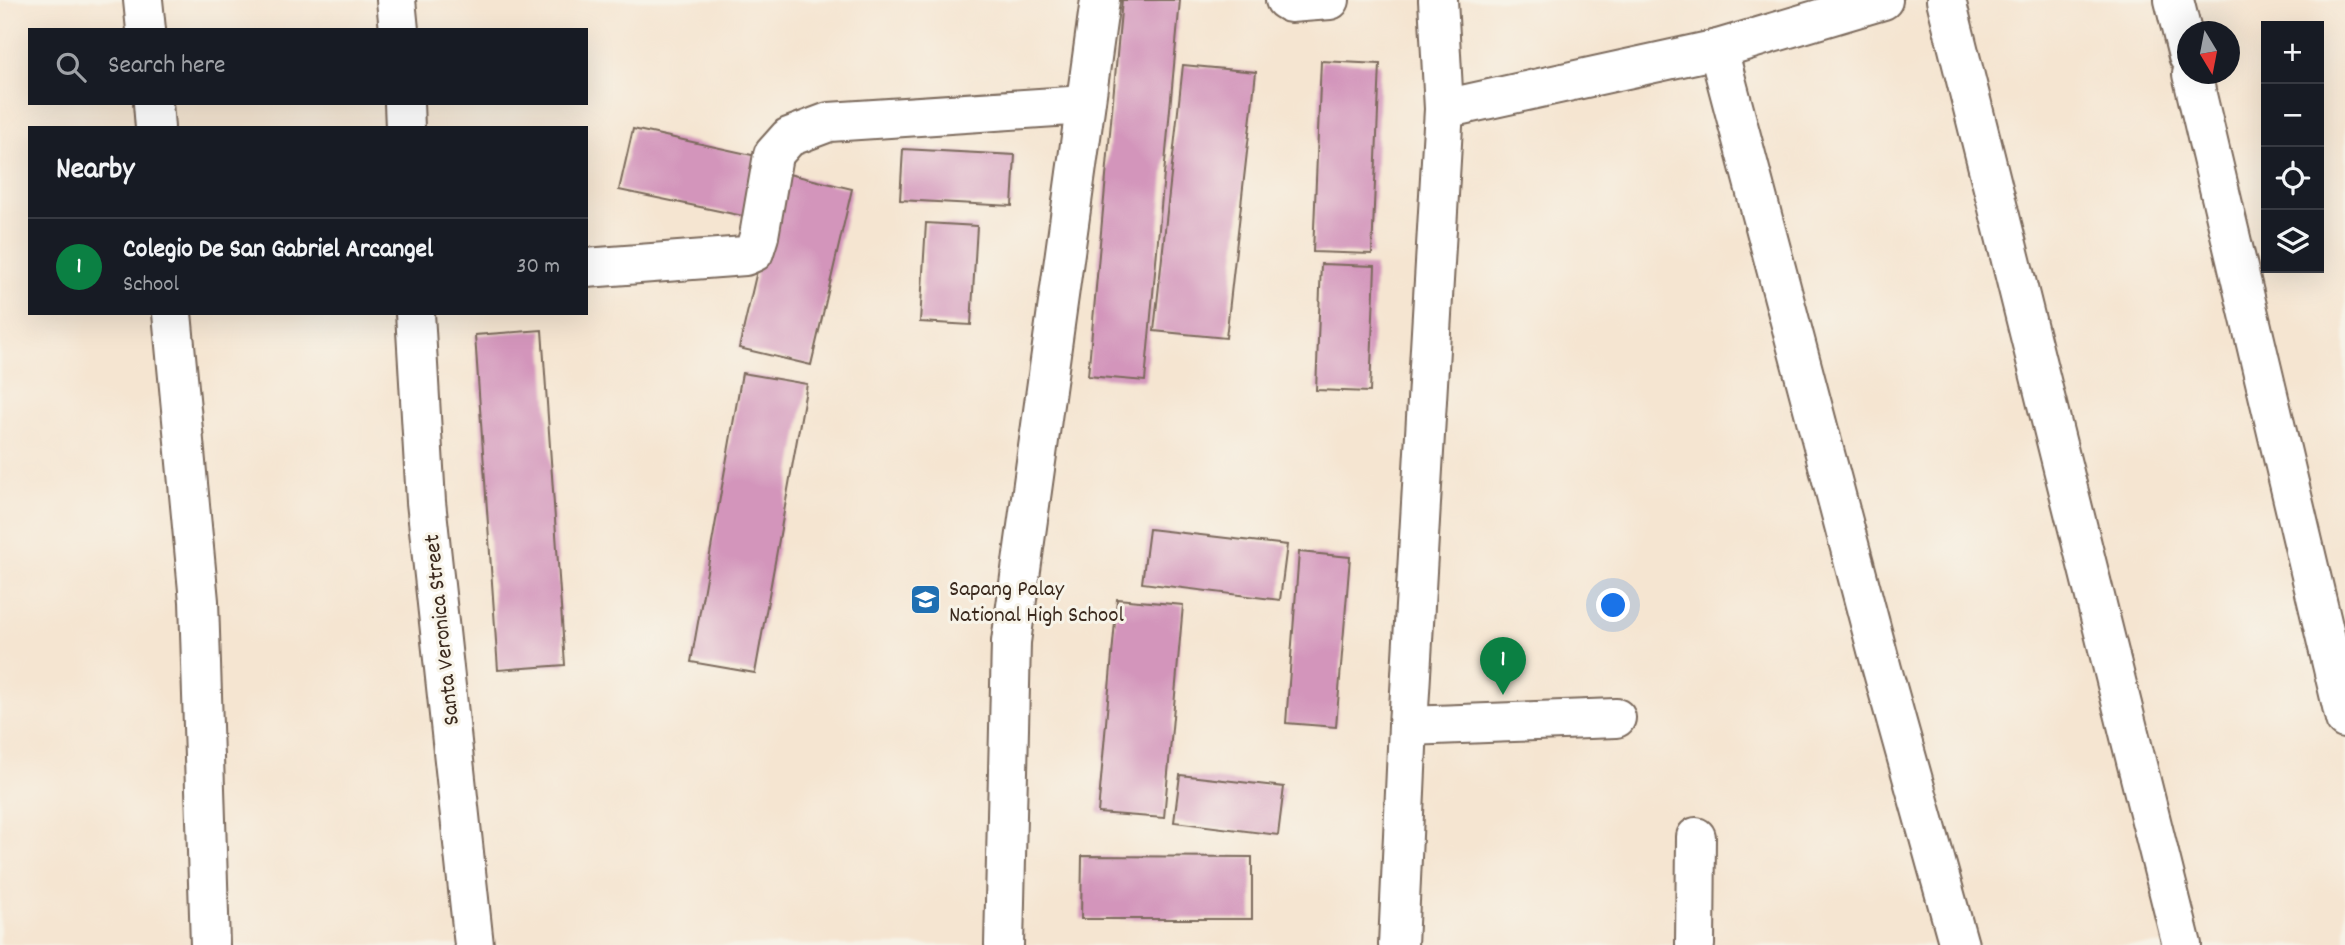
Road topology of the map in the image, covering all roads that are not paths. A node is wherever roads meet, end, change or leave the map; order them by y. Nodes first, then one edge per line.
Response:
1 (143, 0) edge
2 (396, 0) edge
3 (1100, 0) edge
4 (1285, 0) edge
5 (1331, 0) edge
6 (1438, 0) edge
7 (1883, 0) edge
8 (1946, 0) edge
9 (2174, 0) edge
10 (2179, 21) edge
11 (146, 28) edge
12 (399, 28) edge
13 (1718, 49) junction
14 (2194, 84) edge
15 (153, 105) edge
16 (404, 105) edge
17 (1085, 105) junction
18 (1444, 109) junction
19 (155, 126) edge
20 (405, 126) edge
21 (588, 268) edge
22 (172, 315) edge
23 (415, 315) edge
24 (1616, 718) dead end
25 (2345, 719) edge
26 (1408, 726) junction
27 (1696, 837) dead end
28 (210, 945) edge
29 (474, 945) edge
30 (1004, 945) edge
31 (1398, 945) edge
32 (1695, 945) edge
33 (1959, 945) edge
34 (2182, 945) edge

1 - 11 street
2 - 12 street
3 - 17 street
4 - 5 street
6 - 18 street
7 - 13 street
8 - 34 street
9 - 10 street
13 - 18 street
13 - 33 street
14 - 25 street
15 - 19 street
16 - 20 street
17 - 21 street
17 - 30 street
18 - 26 street
22 - 28 street
23 - 29 street, Santa Veronica Street
24 - 26 street
26 - 31 street
27 - 32 street

